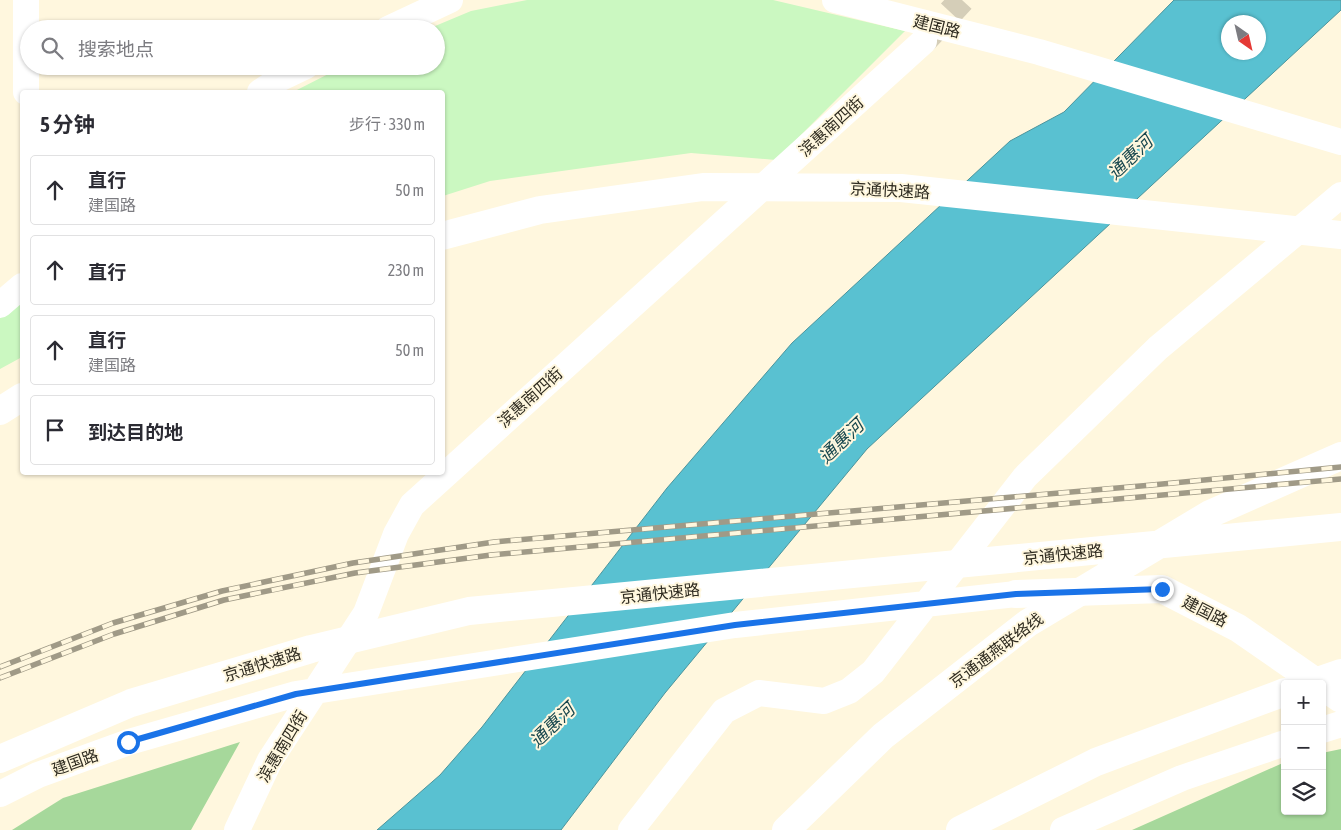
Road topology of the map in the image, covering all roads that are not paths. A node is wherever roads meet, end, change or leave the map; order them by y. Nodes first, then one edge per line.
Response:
1 (26, 0) edge
2 (450, 0) edge
3 (835, 0) edge
4 (26, 20) edge
5 (407, 20) edge
6 (924, 41) tunnel mouth
7 (26, 75) edge
8 (287, 75) edge
9 (26, 90) edge
10 (263, 90) edge
11 (1341, 142) edge
12 (1341, 194) edge
13 (445, 235) edge
14 (1341, 235) edge
15 (20, 288) edge
16 (0, 305) edge
17 (20, 398) edge
18 (0, 410) edge
19 (1341, 456) edge
20 (1341, 527) edge
21 (1016, 594) joint
22 (1341, 673) edge
23 (1313, 680) edge
24 (1320, 680) edge
25 (1326, 689) edge
26 (1281, 693) edge
27 (1341, 699) edge
28 (1341, 724) edge
29 (1326, 729) edge
30 (1281, 744) edge
31 (0, 759) edge
32 (0, 794) edge
33 (236, 830) edge
34 (631, 830) edge
35 (786, 830) edge
36 (960, 830) edge
37 (1063, 830) edge

1 - 4 street
2 - 5 street
3 - 11 street, 建国路
6 - 33 street, 滨惠南四街
7 - 9 street
8 - 10 street
12 - 34 street
13 - 14 main road, 京通快速路
15 - 16 street
17 - 18 main road
19 - 35 main road, 京通通燕联络线
20 - 31 main road, 京通快速路
21 - 23 main road, 建国路
21 - 32 street, 建国路
22 - 24 main road
25 - 27 main road
26 - 36 main road
28 - 29 street
30 - 37 street

